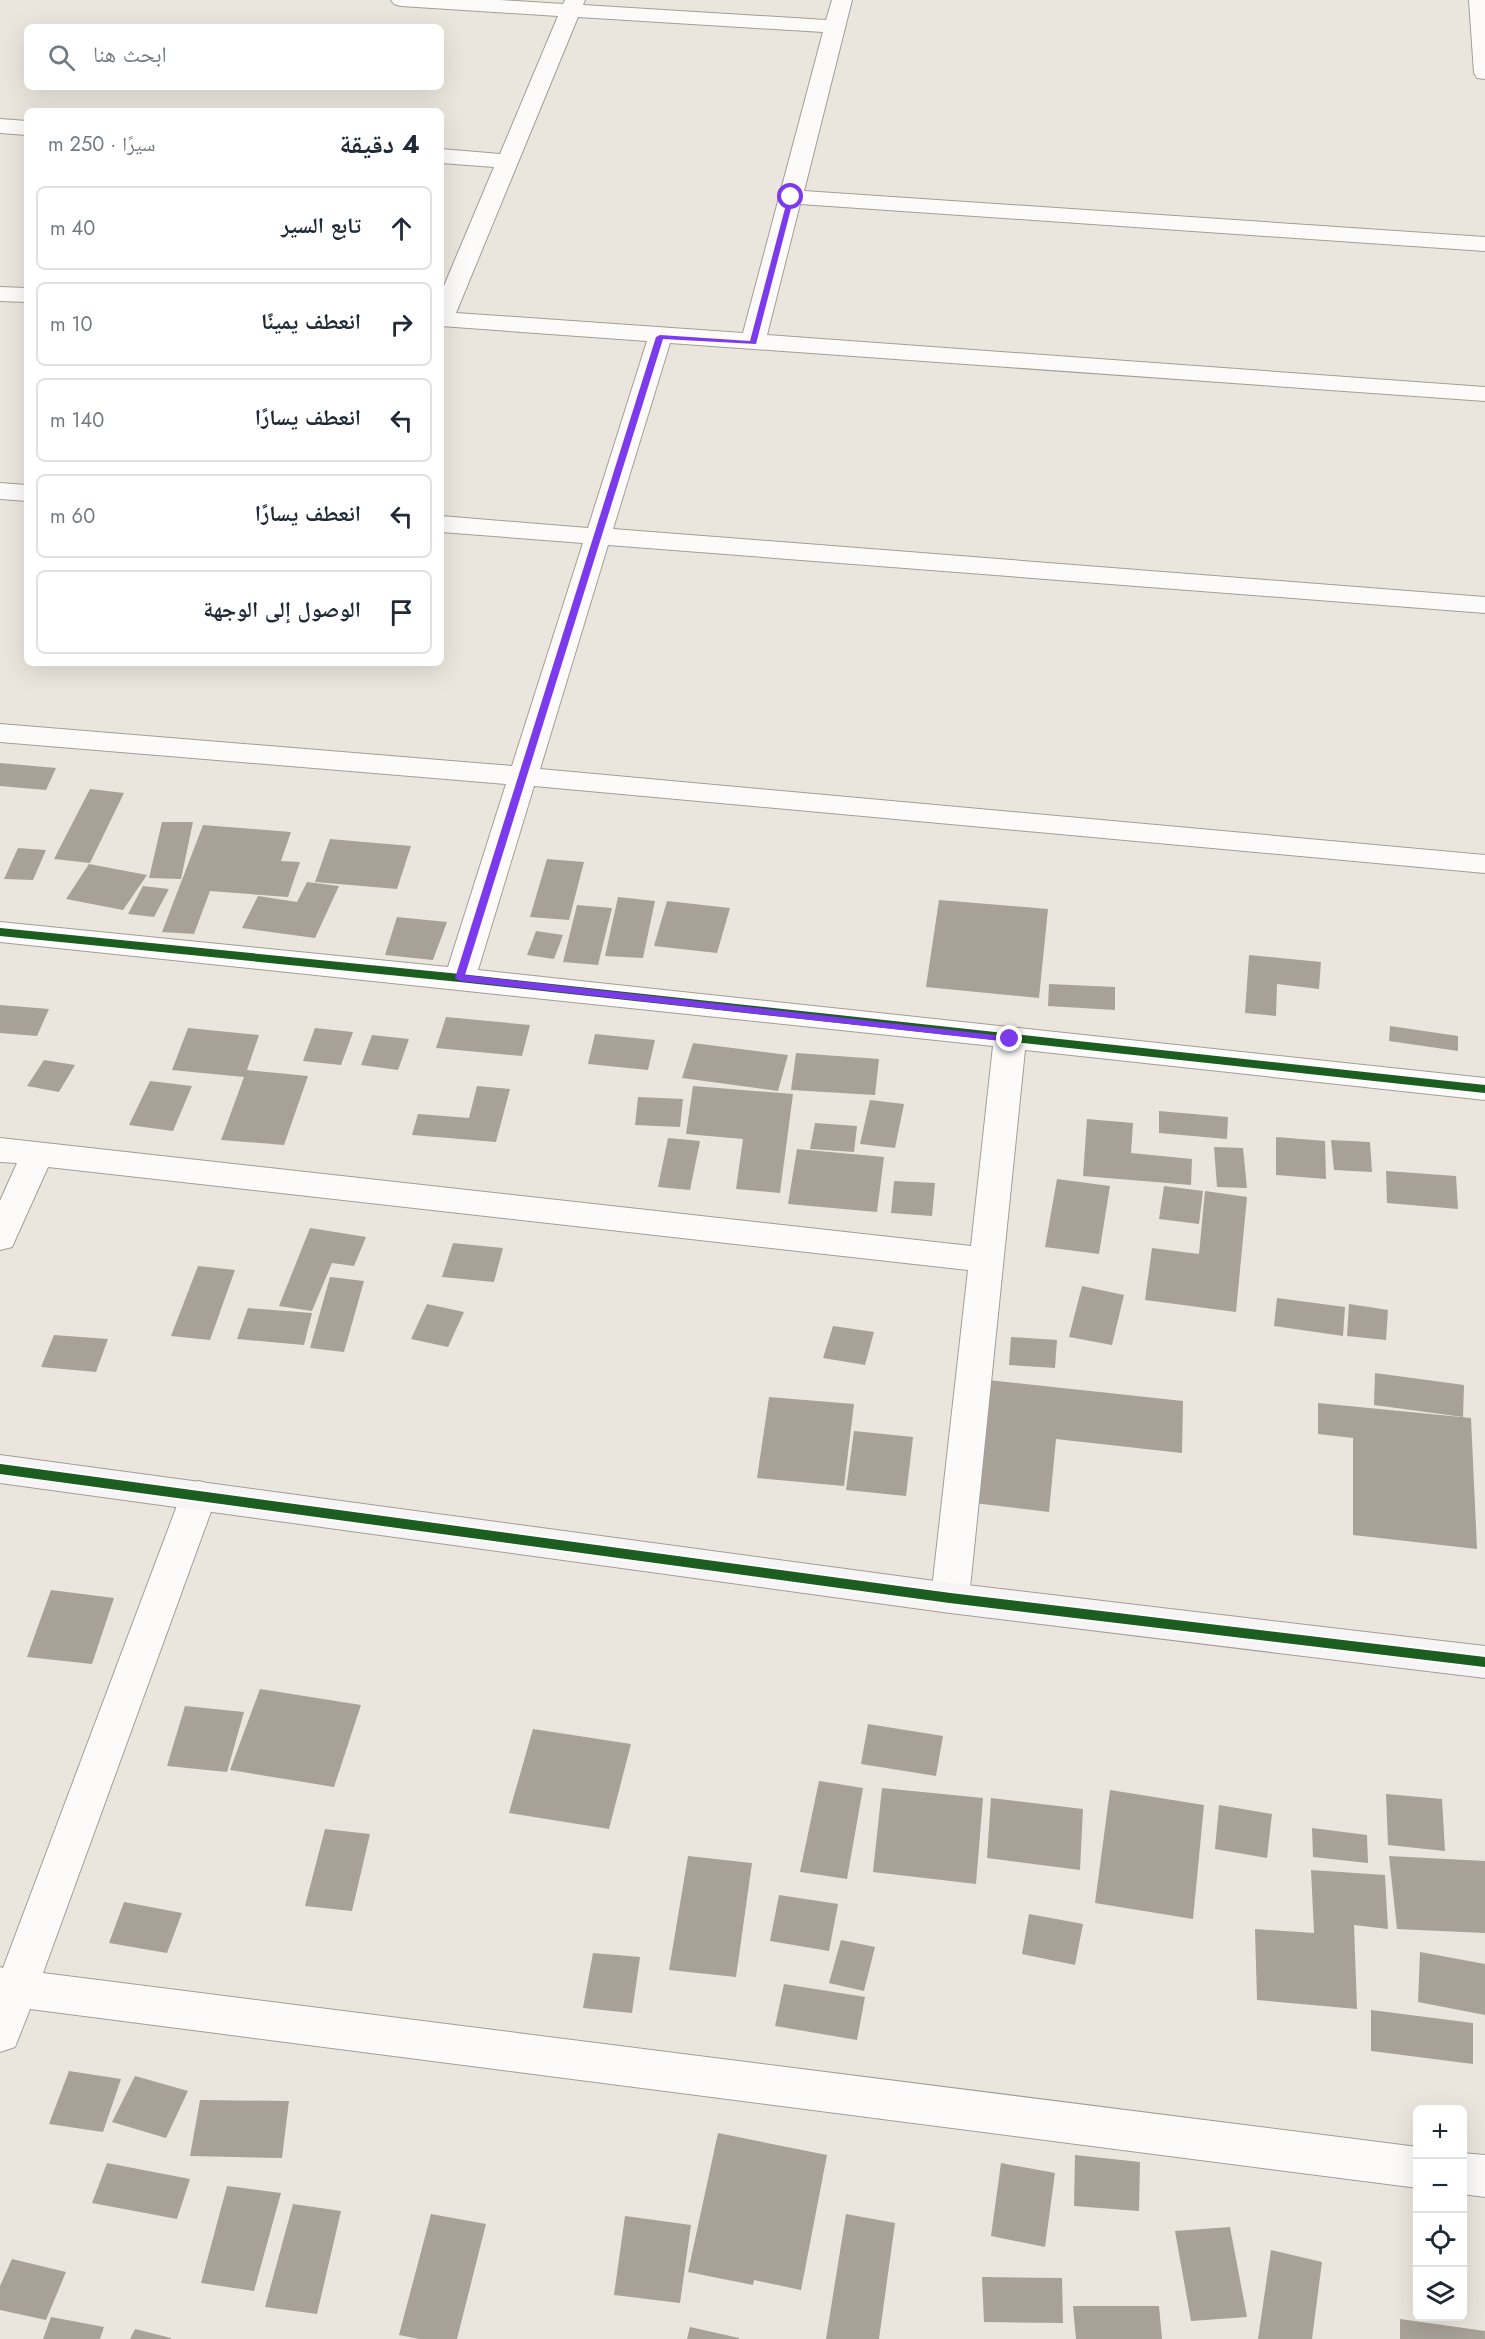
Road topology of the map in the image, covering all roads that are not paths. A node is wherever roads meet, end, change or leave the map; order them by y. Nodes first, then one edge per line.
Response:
1 (401, 0) edge
2 (842, 0) edge
3 (1479, 0) edge
4 (573, 5) edge
5 (835, 27) junction
6 (1485, 73) edge
7 (0, 126) edge
8 (24, 128) edge
9 (444, 156) edge
10 (508, 161) junction
11 (791, 197) junction
12 (1485, 244) edge
13 (0, 294) edge
14 (24, 295) edge
15 (444, 314) edge
16 (444, 319) edge
17 (660, 337) junction
18 (753, 343) junction
19 (1485, 394) edge
20 (0, 491) edge
21 (24, 493) edge
22 (444, 524) edge
23 (597, 536) junction
24 (1485, 605) edge
25 (0, 732) edge
26 (522, 776) junction
27 (1485, 864) edge
28 (0, 932) edge
29 (460, 978) junction
30 (1010, 1039) junction
31 (1485, 1089) edge
32 (0, 1150) edge
33 (37, 1155) junction
34 (0, 1238) edge
35 (986, 1260) junction
36 (0, 1469) edge
37 (199, 1495) junction
38 (950, 1598) junction
39 (1485, 1662) edge
40 (8, 1987) edge
41 (0, 2033) edge
42 (1413, 2167) edge
43 (1467, 2174) edge
44 (1485, 2176) edge

1 - 4 street
2 - 5 street
3 - 6 street
4 - 5 street
4 - 10 street
5 - 11 street
7 - 8 street
9 - 10 street
10 - 15 street
11 - 12 street
11 - 18 street
13 - 14 street
16 - 17 street
17 - 18 street
17 - 23 street
18 - 19 street
20 - 21 street
22 - 23 street
23 - 24 street
23 - 26 street
25 - 26 street
26 - 27 street
26 - 29 street
28 - 29 street
29 - 30 street
30 - 31 street
30 - 35 street
32 - 33 street
33 - 34 street
33 - 35 street
35 - 38 street
36 - 37 street
37 - 38 street
37 - 40 street
38 - 39 street
40 - 41 street
40 - 42 street
43 - 44 street

